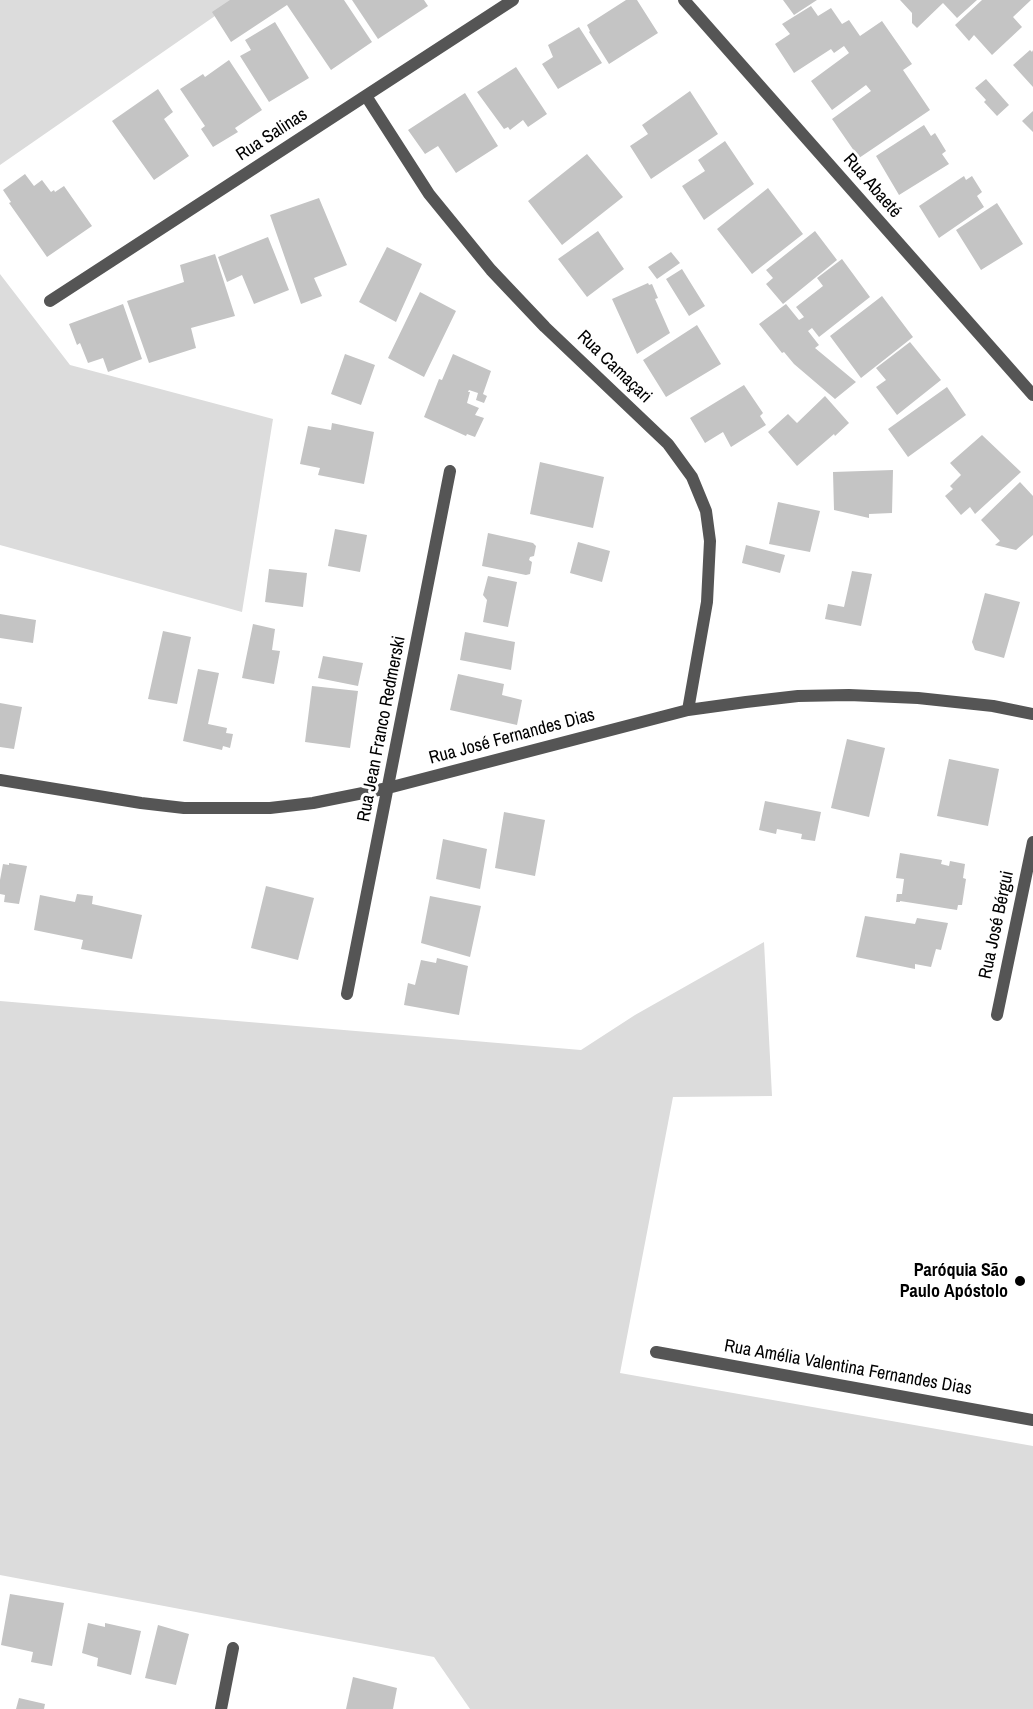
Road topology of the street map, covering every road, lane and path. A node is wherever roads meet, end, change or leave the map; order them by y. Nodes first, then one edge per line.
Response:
1 (513, 0) edge
2 (684, 0) edge
3 (366, 96) junction
4 (50, 301) dead end
5 (1033, 395) edge
6 (450, 471) dead end
7 (688, 710) junction
8 (1033, 714) edge
9 (0, 780) edge
10 (388, 788) junction
11 (1033, 842) edge
12 (347, 994) dead end
13 (997, 1016) dead end
14 (656, 1352) dead end
15 (1033, 1420) edge
16 (233, 1648) dead end
17 (221, 1709) edge

1 - 3 street, Rua Salinas
2 - 5 street, Rua Abaeté
3 - 4 street, Rua Salinas
3 - 7 street, Rua Camaçari
6 - 10 street, Rua Jean Franco Redmerski
7 - 8 street, Rua José Fernandes Dias
7 - 10 street, Rua José Fernandes Dias
9 - 10 street, Rua José Fernandes Dias
10 - 12 street, Rua Jean Franco Redmerski
11 - 13 street, Rua José Bérgui
14 - 15 street, Rua Amélia Valentina Fernandes Dias
16 - 17 street

